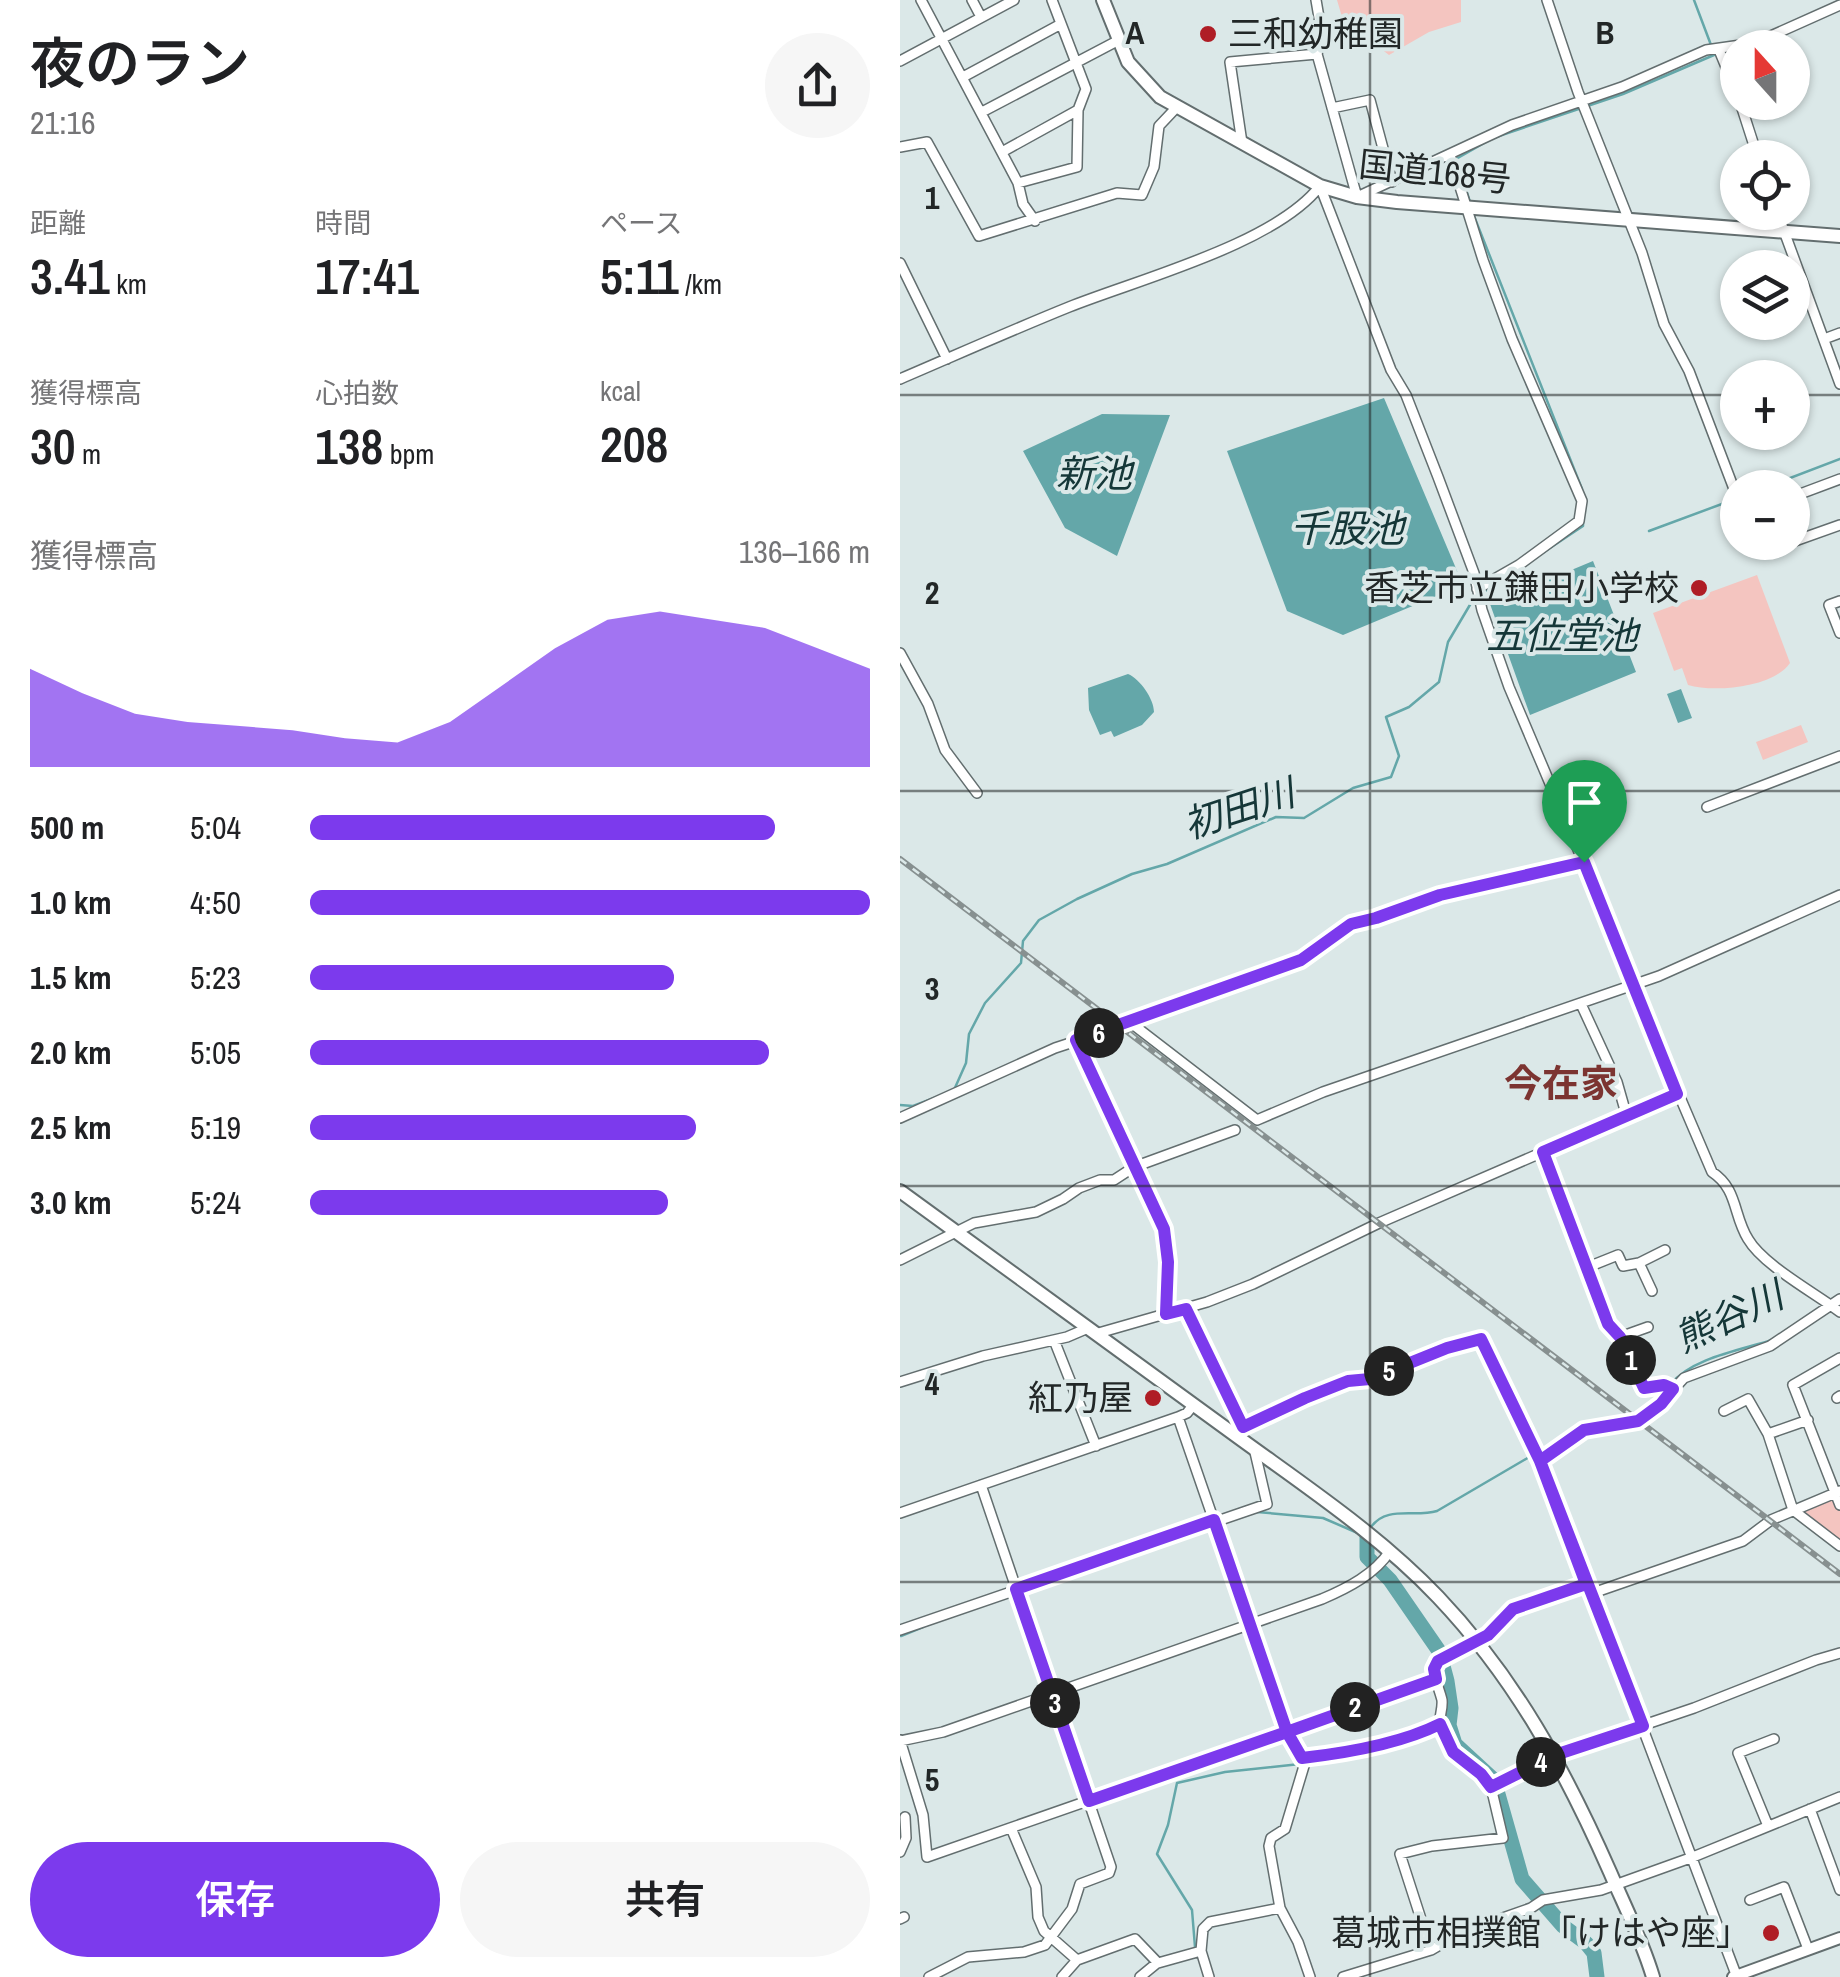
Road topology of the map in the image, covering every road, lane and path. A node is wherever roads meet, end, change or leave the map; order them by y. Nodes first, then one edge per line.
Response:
1 (921, 0) edge
2 (972, 0) edge
3 (1014, 0) edge
4 (1052, 0) edge
5 (1103, 0) edge
6 (1316, 0) edge
7 (1547, 0) edge
8 (1839, 4) edge
9 (981, 18) junction
10 (1061, 24) junction
11 (941, 38) junction
12 (1119, 40) junction
13 (1719, 50) joint
14 (1317, 54) junction
15 (900, 61) edge
16 (1076, 63) junction
17 (962, 77) junction
18 (1584, 104) junction
19 (1176, 108) junction
20 (1332, 108) junction
21 (1078, 110) junction
22 (982, 112) junction
23 (1242, 144) junction
24 (900, 147) edge
25 (1002, 152) junction
26 (1450, 154) junction
27 (1392, 182) junction
28 (1018, 183) junction
29 (1320, 186) junction
30 (1357, 197) junction
31 (1467, 208) junction
32 (1628, 220) junction
33 (1035, 221) junction
34 (1784, 232) junction
35 (1840, 236) edge
36 (900, 263) edge
37 (1840, 333) edge
38 (1824, 339) junction
39 (947, 359) junction
40 (900, 379) edge
41 (1840, 384) edge
42 (1727, 470) edge
43 (1840, 479) edge
44 (1810, 490) edge
45 (1840, 525) edge
46 (1810, 536) edge
47 (1478, 593) junction
48 (1840, 600) edge
49 (1840, 633) edge
50 (900, 653) edge
51 (1840, 756) edge
52 (978, 793) dead end
53 (1707, 807) dead end
54 (1584, 862) junction
55 (1840, 895) edge
56 (1634, 984) junction
57 (1581, 1004) junction
58 (1131, 1022) junction
59 (1076, 1040) junction
60 (1677, 1094) junction
61 (1627, 1117) junction
62 (900, 1118) edge
63 (1235, 1130) dead end
64 (1543, 1152) junction
65 (1134, 1166) junction
66 (900, 1190) edge
67 (957, 1233) junction
68 (1665, 1250) dead end
69 (900, 1260) edge
70 (1639, 1263) junction
71 (1588, 1267) junction
72 (1652, 1291) dead end
73 (1837, 1306) edge
74 (1186, 1309) junction
75 (1166, 1314) junction
76 (1648, 1328) dead end
77 (1092, 1331) junction
78 (1620, 1337) junction
79 (1054, 1340) junction
80 (1840, 1358) edge
81 (900, 1382) edge
82 (1669, 1387) junction
83 (1194, 1404) junction
84 (1724, 1411) dead end
85 (1178, 1418) junction
86 (1808, 1420) junction
87 (1237, 1429) junction
88 (1768, 1434) junction
89 (1096, 1446) junction
90 (1254, 1448) junction
91 (1540, 1461) junction
92 (980, 1485) junction
93 (1837, 1492) edge
94 (1840, 1504) edge
95 (1794, 1510) junction
96 (900, 1513) edge
97 (1214, 1520) junction
98 (1840, 1546) edge
99 (1385, 1553) junction
100 (1016, 1589) junction
101 (1588, 1589) junction
102 (1250, 1625) junction
103 (900, 1630) edge
104 (1476, 1640) junction
105 (1840, 1653) edge
106 (1436, 1679) junction
107 (1052, 1694) junction
108 (1643, 1726) junction
109 (1441, 1727) junction
110 (1287, 1732) junction
111 (1774, 1739) dead end
112 (900, 1740) edge
113 (1555, 1755) junction
114 (1303, 1761) junction
115 (1495, 1785) junction
116 (1840, 1797) edge
117 (1089, 1801) junction
118 (1810, 1809) junction
119 (922, 1815) junction
120 (903, 1818) edge
121 (1768, 1826) junction
122 (1011, 1828) junction
123 (900, 1852) edge
124 (1693, 1857) junction
125 (1616, 1884) junction
126 (1840, 1890) edge
127 (1750, 1900) dead end
128 (1280, 1908) junction
129 (1840, 1938) edge
130 (1051, 1939) junction
131 (1808, 1949) junction
132 (1432, 1950) junction
133 (1197, 1952) junction
134 (1077, 1960) junction
135 (1157, 1963) junction
136 (1067, 1975) edge
137 (929, 1977) edge
138 (1140, 1977) edge
139 (1209, 1977) edge
140 (1310, 1977) edge
141 (1342, 1977) edge
142 (1653, 1977) edge
143 (1735, 1977) edge

1 - 11 street
2 - 9 street
3 - 9 street
4 - 10 street
5 - 12 highway, 国道168号
6 - 14 street
7 - 18 street
8 - 13 street
9 - 11 street
10 - 16 street
10 - 17 street
11 - 15 street
11 - 17 street
12 - 16 street
12 - 19 highway, 国道168号
13 - 18 street
14 - 20 street
14 - 23 street
16 - 21 street
16 - 22 street
17 - 22 street
18 - 26 street
18 - 32 street
19 - 23 highway, 国道168号
19 - 33 street
20 - 27 street
20 - 30 street
21 - 25 street
21 - 28 street
22 - 25 street
23 - 29 highway, 国道168号
24 - 33 street
25 - 28 street
26 - 27 street
26 - 31 street
27 - 30 street
28 - 33 street
29 - 30 highway, 国道168号
29 - 39 street
29 - 47 street
30 - 31 highway, 国道168号
31 - 32 highway, 国道168号
31 - 47 street
32 - 34 highway, 国道168号
32 - 42 street
34 - 35 highway, 国道168号
34 - 38 street
36 - 39 street
37 - 38 street
38 - 41 street
39 - 40 street
43 - 44 street
45 - 46 street
47 - 54 street
48 - 49 street
50 - 52 street
51 - 53 street
54 - 56 street
54 - 58 street
55 - 56 street
56 - 57 street
56 - 60 street
57 - 58 street
57 - 61 street
58 - 59 street
59 - 62 street
59 - 65 street
60 - 61 street
60 - 73 street
61 - 64 street
63 - 65 street
64 - 71 street
64 - 74 street
65 - 67 street
65 - 75 street
66 - 67 highway
67 - 69 street
67 - 77 highway
68 - 70 street
70 - 71 street
70 - 72 street
71 - 78 street
73 - 82 street
74 - 75 street
74 - 87 street
75 - 77 street
76 - 78 street
77 - 79 street
77 - 83 highway
78 - 82 street
79 - 81 street
79 - 89 street
80 - 86 street
82 - 91 street
83 - 85 street
83 - 87 highway
84 - 88 street
85 - 89 street
85 - 97 street
86 - 88 street
86 - 93 street
87 - 90 highway
87 - 91 street
88 - 95 street
89 - 92 street
90 - 97 street
90 - 99 highway
91 - 101 street
92 - 96 street
92 - 100 street
93 - 94 street
93 - 95 street
95 - 98 street
95 - 101 street
97 - 100 street
97 - 102 street
99 - 102 street
99 - 104 highway
100 - 103 street
100 - 107 street
101 - 104 street
101 - 108 street
102 - 107 street
102 - 110 street
104 - 106 street
104 - 113 highway
105 - 108 street
106 - 109 street
106 - 110 street
107 - 112 street
107 - 117 street
108 - 113 street
108 - 124 street
109 - 114 street
109 - 115 street
110 - 114 street
110 - 117 street
111 - 121 street
112 - 119 street
113 - 115 street
113 - 125 highway
114 - 128 street
115 - 132 street
116 - 118 street
117 - 122 street
117 - 130 street
118 - 121 street
118 - 126 street
119 - 120 street
119 - 122 street
120 - 123 street
121 - 124 street
122 - 130 street
124 - 125 street
124 - 143 street
125 - 132 street
125 - 142 highway
127 - 131 street
128 - 133 street
128 - 140 street
129 - 131 main road
130 - 134 street
130 - 137 street
131 - 143 main road
132 - 141 street
133 - 135 street
133 - 139 street
134 - 135 street
134 - 136 street
135 - 138 street

